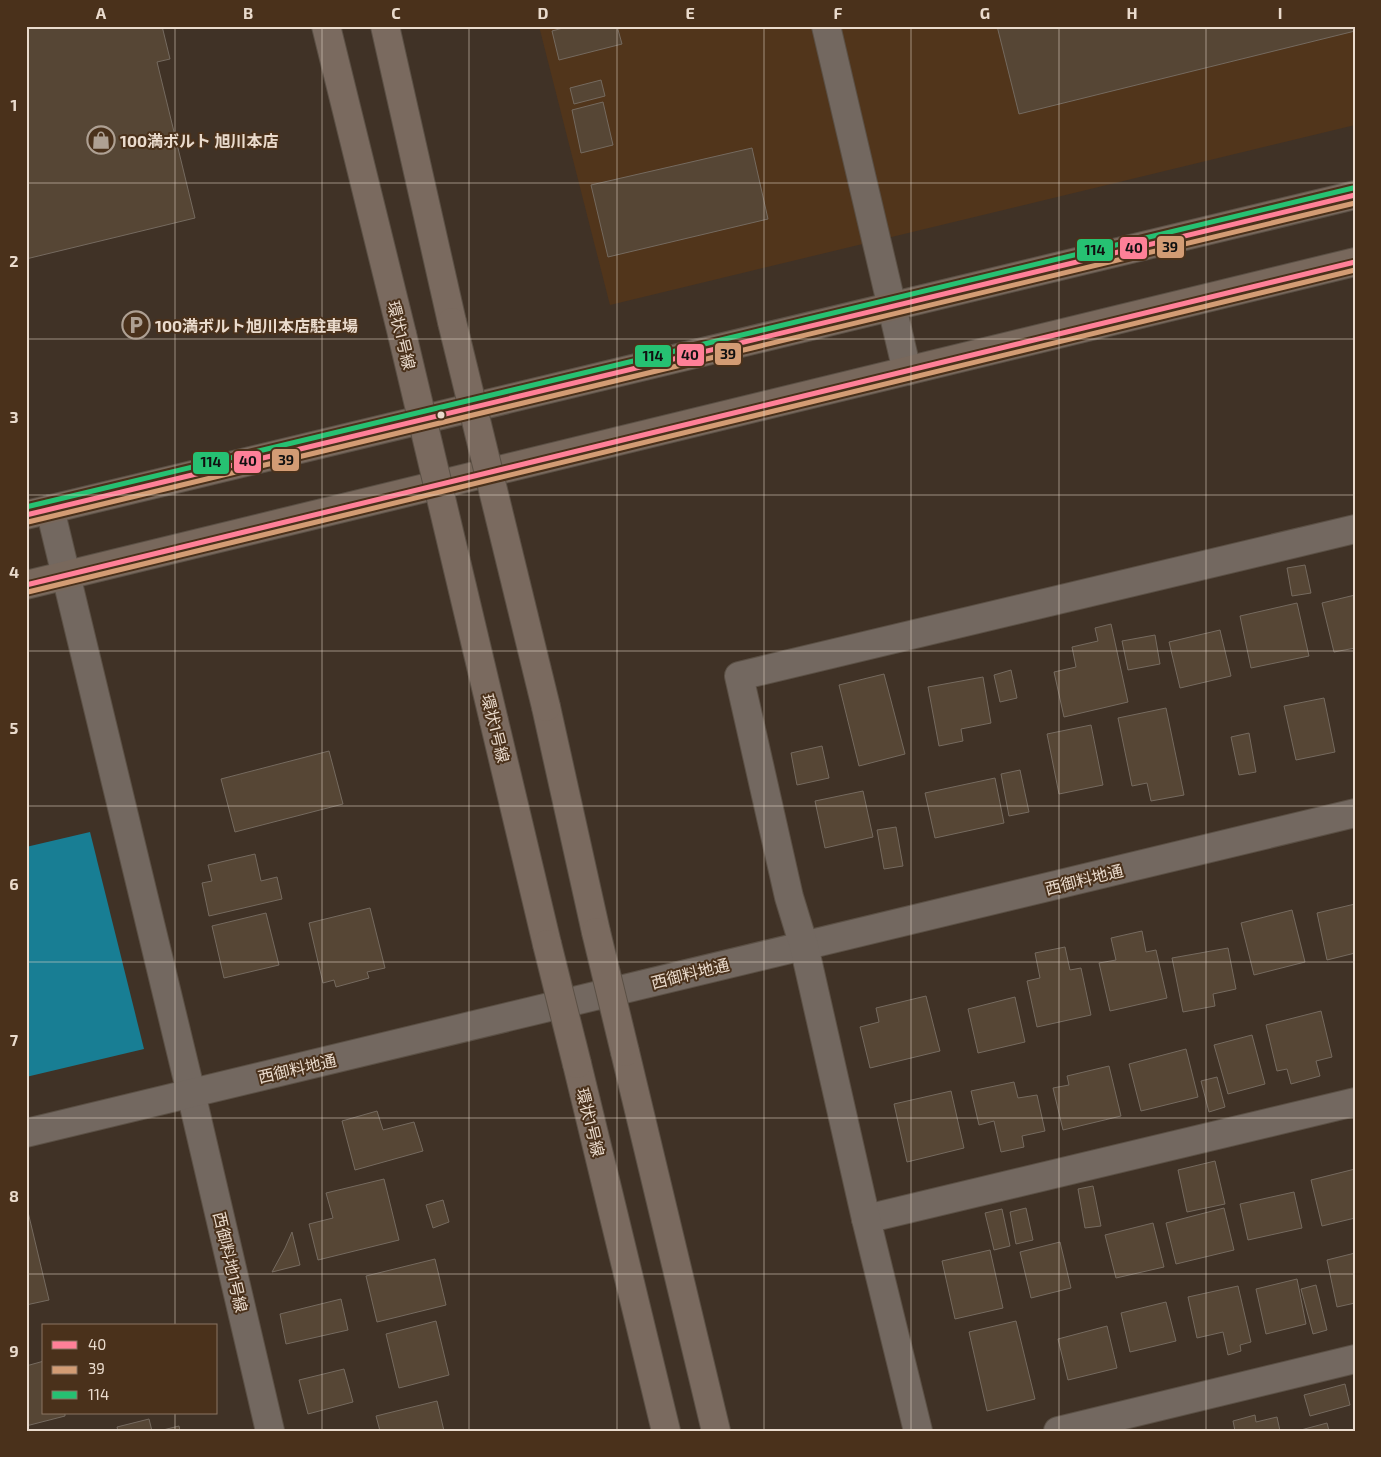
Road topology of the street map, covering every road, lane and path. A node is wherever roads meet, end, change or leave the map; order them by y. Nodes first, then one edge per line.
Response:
1 (326, 26) edge
2 (385, 26) edge
3 (826, 26) edge
4 (1355, 195) edge
5 (1355, 262) edge
6 (894, 306) junction
7 (908, 371) junction
8 (38, 512) edge
9 (1355, 529) edge
10 (66, 575) junction
11 (26, 584) edge
12 (1355, 813) edge
13 (804, 946) junction
14 (191, 1093) junction
15 (1355, 1102) edge
16 (26, 1133) edge
17 (866, 1219) junction
18 (1355, 1359) edge
19 (270, 1431) edge
20 (666, 1431) edge
21 (716, 1431) edge
22 (918, 1431) edge
23 (1058, 1431) edge

1 - 20 main road, 環状1号線, bridge
2 - 21 main road, bridge
3 - 6 street
4 - 6 highway
5 - 7 highway
6 - 7 street
6 - 8 highway
7 - 10 highway
8 - 10 street, 西御料地1号線
9 - 13 street
10 - 11 highway
10 - 14 street, 西御料地1号線
12 - 13 street, 西御料地通
13 - 14 street, 西御料地通
13 - 17 street
14 - 16 street, 西御料地通
14 - 19 street, 西御料地1号線
15 - 17 street
17 - 22 street
18 - 23 street

